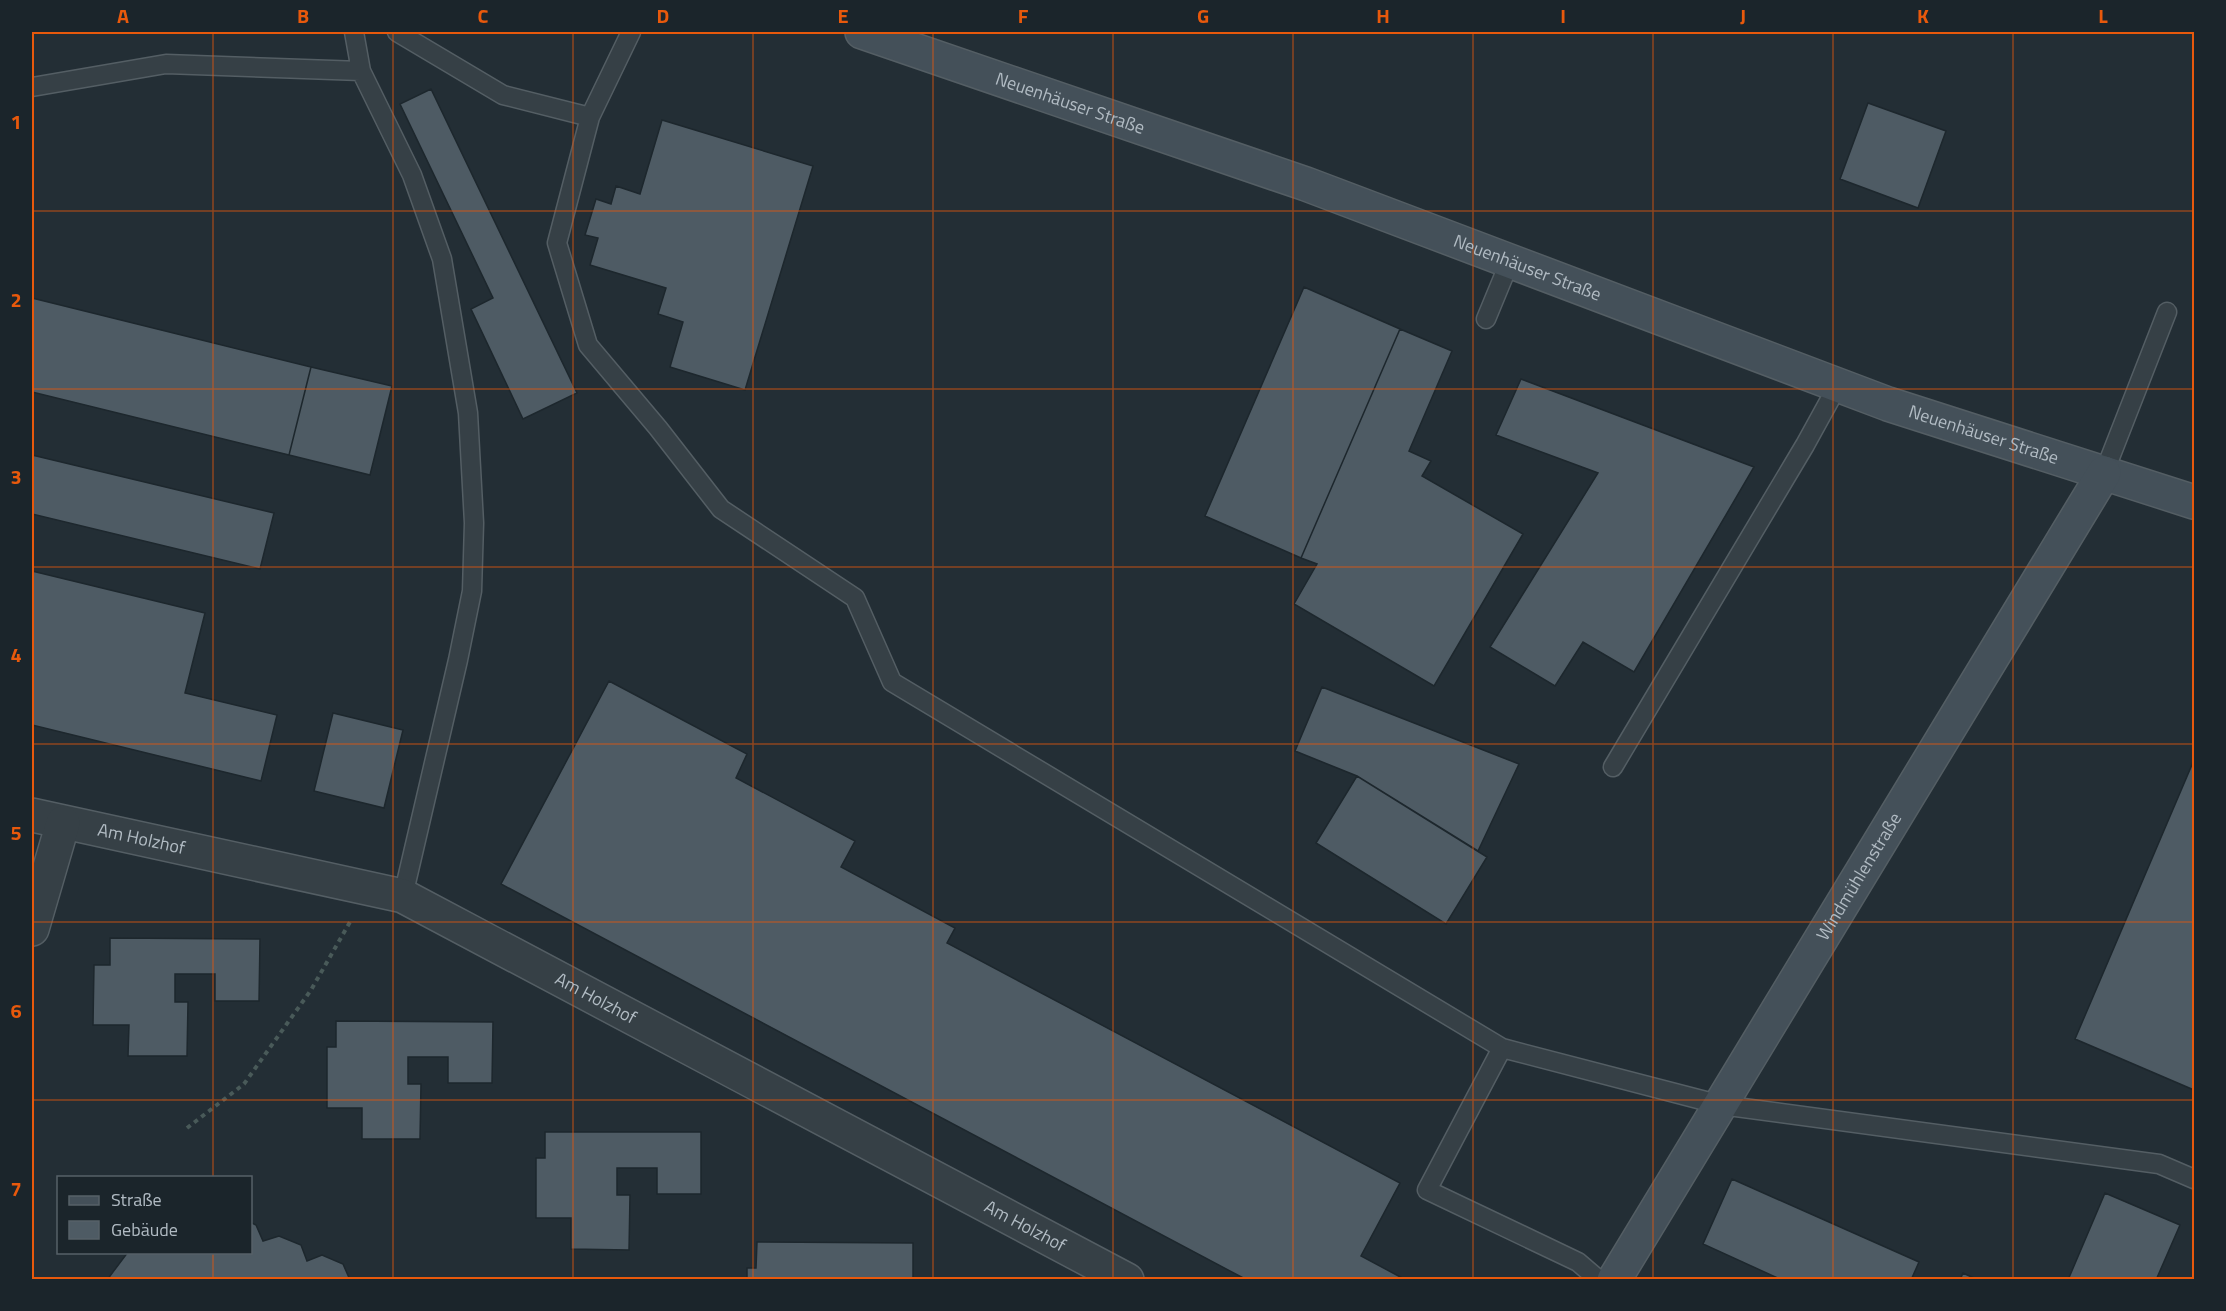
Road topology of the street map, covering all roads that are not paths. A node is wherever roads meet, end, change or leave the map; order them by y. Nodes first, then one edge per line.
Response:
1 (354, 32) edge
2 (397, 32) edge
3 (631, 32) edge
4 (862, 32) edge
5 (361, 70) junction
6 (32, 87) edge
7 (590, 117) junction
8 (1509, 261) junction
9 (2167, 312) dead end
10 (1486, 319) dead end
11 (1838, 385) junction
12 (2104, 473) junction
13 (2194, 502) edge
14 (1613, 767) dead end
15 (32, 815) edge
16 (63, 823) junction
17 (403, 896) junction
18 (32, 929) edge
19 (1502, 1048) junction
20 (1721, 1105) junction
21 (2194, 1179) edge
22 (1127, 1280) edge
23 (1599, 1280) edge
24 (1614, 1280) edge

1 - 5 lane
2 - 7 lane
3 - 7 lane
4 - 8 street, Neuenhäuser Straße
5 - 6 lane
5 - 17 lane
7 - 19 lane
8 - 10 lane
8 - 11 street, Neuenhäuser Straße
9 - 12 lane
11 - 12 street, Neuenhäuser Straße
11 - 14 lane
12 - 13 street, Neuenhäuser Straße
12 - 20 street, Windmühlenstraße
15 - 16 street, Am Holzhof
16 - 17 street, Am Holzhof
16 - 18 street
17 - 22 street, Am Holzhof
19 - 20 lane
19 - 23 lane
20 - 21 lane
20 - 24 street, Windmühlenstraße

